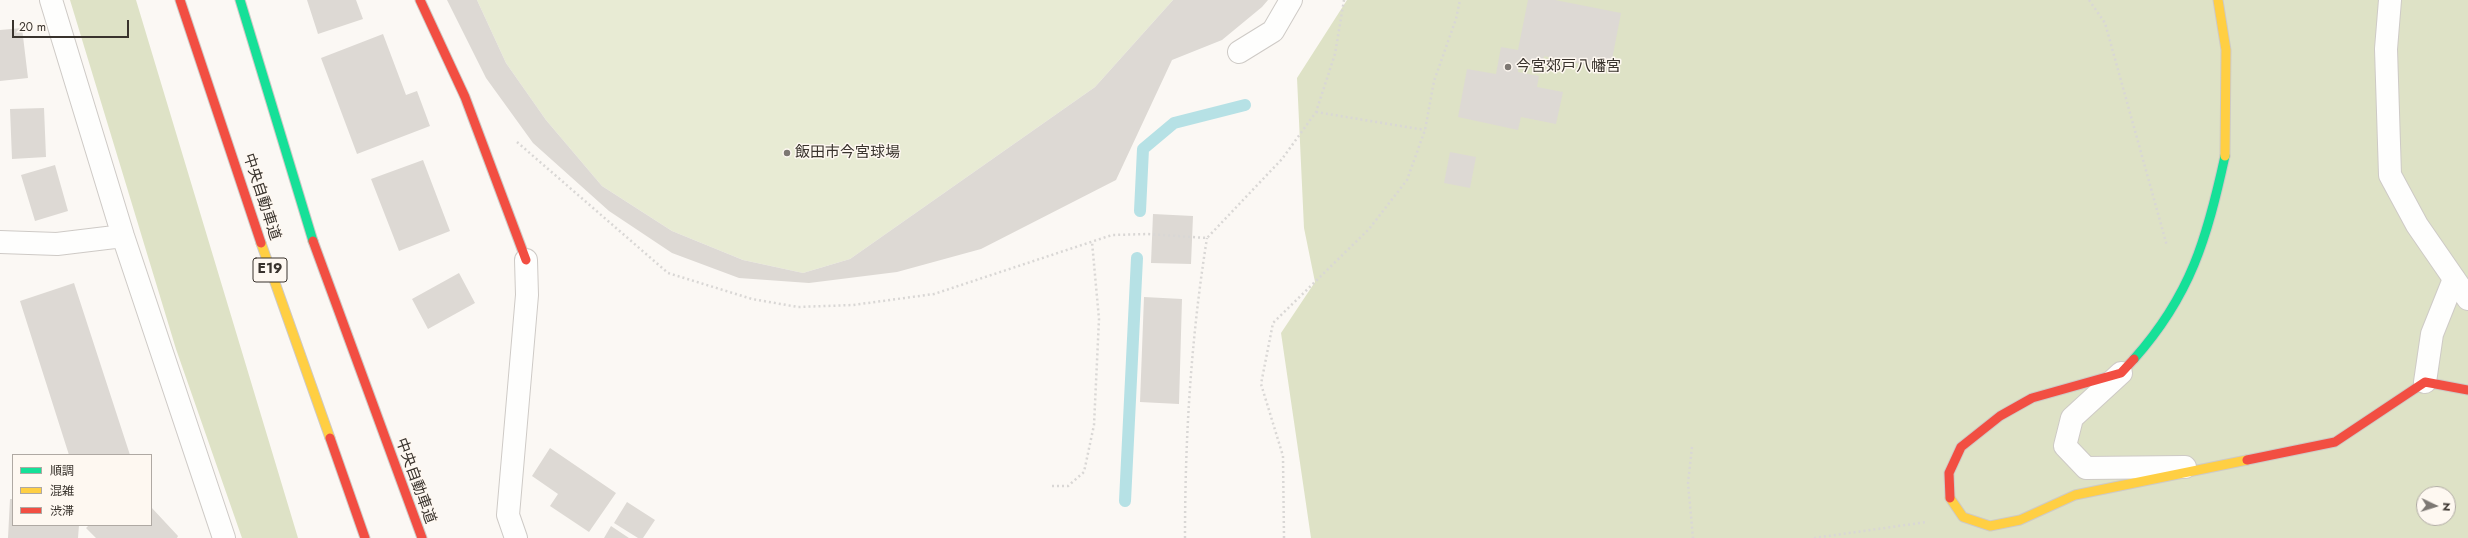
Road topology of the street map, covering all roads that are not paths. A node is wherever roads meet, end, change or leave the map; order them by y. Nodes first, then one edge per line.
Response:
1 (51, 0) edge
2 (180, 0) edge
3 (240, 0) edge
4 (420, 0) edge
5 (1292, 0) edge
6 (2218, 0) edge
7 (2390, 0) edge
8 (1239, 52) dead end
9 (123, 236) junction
10 (0, 242) edge
11 (526, 260) joint
12 (2454, 279) junction
13 (2468, 299) edge
14 (2121, 372) junction
15 (2425, 382) junction
16 (2468, 390) edge
17 (2207, 467) junction
18 (224, 538) edge
19 (365, 538) edge
20 (422, 538) edge
21 (516, 538) edge

1 - 9 street
2 - 19 main road, 中央自動車道 / E19
3 - 20 main road, 中央自動車道
4 - 11 main road
5 - 8 street
6 - 14 main road
7 - 12 street
9 - 10 street
9 - 18 street
11 - 21 street
12 - 13 street
12 - 15 street
14 - 17 street
14 - 17 main road
15 - 16 main road
15 - 17 main road

